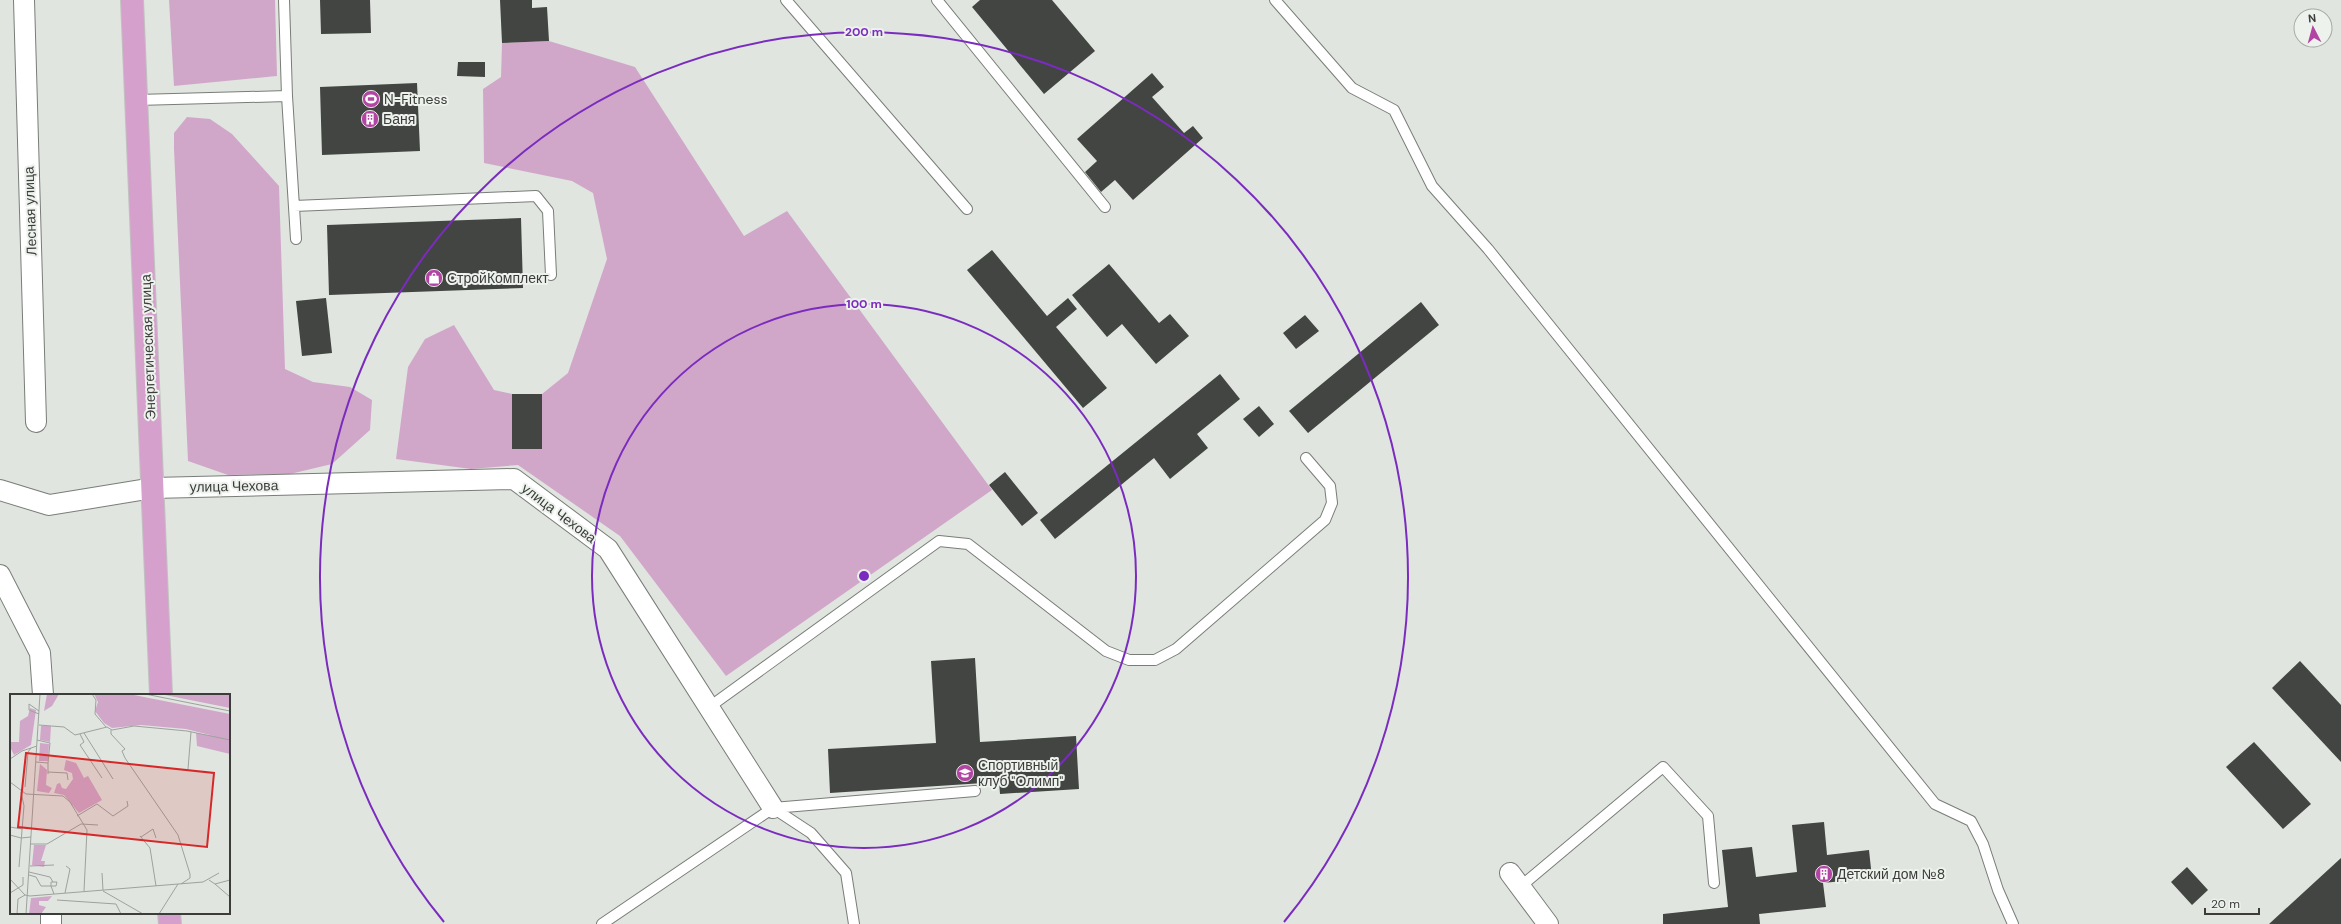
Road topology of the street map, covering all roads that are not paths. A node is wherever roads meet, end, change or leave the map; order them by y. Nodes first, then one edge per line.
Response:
1 (24, 0) edge
2 (132, 0) edge
3 (284, 0) edge
4 (786, 0) edge
5 (937, 0) edge
6 (1275, 0) edge
7 (287, 96) junction
8 (138, 100) junction
9 (294, 206) junction
10 (1105, 207) dead end
11 (967, 209) dead end
12 (296, 239) dead end
13 (552, 275) dead end
14 (36, 422) dead end
15 (1306, 458) dead end
16 (154, 488) junction
17 (0, 490) edge
18 (0, 575) edge
19 (44, 694) edge
20 (161, 694) edge
21 (708, 708) junction
22 (975, 791) dead end
23 (773, 808) junction
24 (1515, 880) joint
25 (1714, 883) dead end
26 (169, 914) edge
27 (170, 924) edge
28 (602, 924) edge
29 (854, 924) edge
30 (1548, 924) edge
31 (2013, 924) edge

1 - 14 street, Лесная улица
2 - 8 main road, Энергетическая улица
3 - 7 lane
4 - 11 lane
5 - 10 lane
6 - 31 lane
7 - 8 lane
7 - 9 lane
8 - 16 main road, Энергетическая улица
9 - 12 lane
9 - 13 lane
15 - 21 lane
16 - 17 street
16 - 20 main road, Энергетическая улица
16 - 21 street, улица Чехова
18 - 19 street
21 - 23 street, улица Чехова
22 - 23 lane
23 - 28 lane
23 - 29 lane
24 - 25 lane
24 - 30 street
26 - 27 main road

